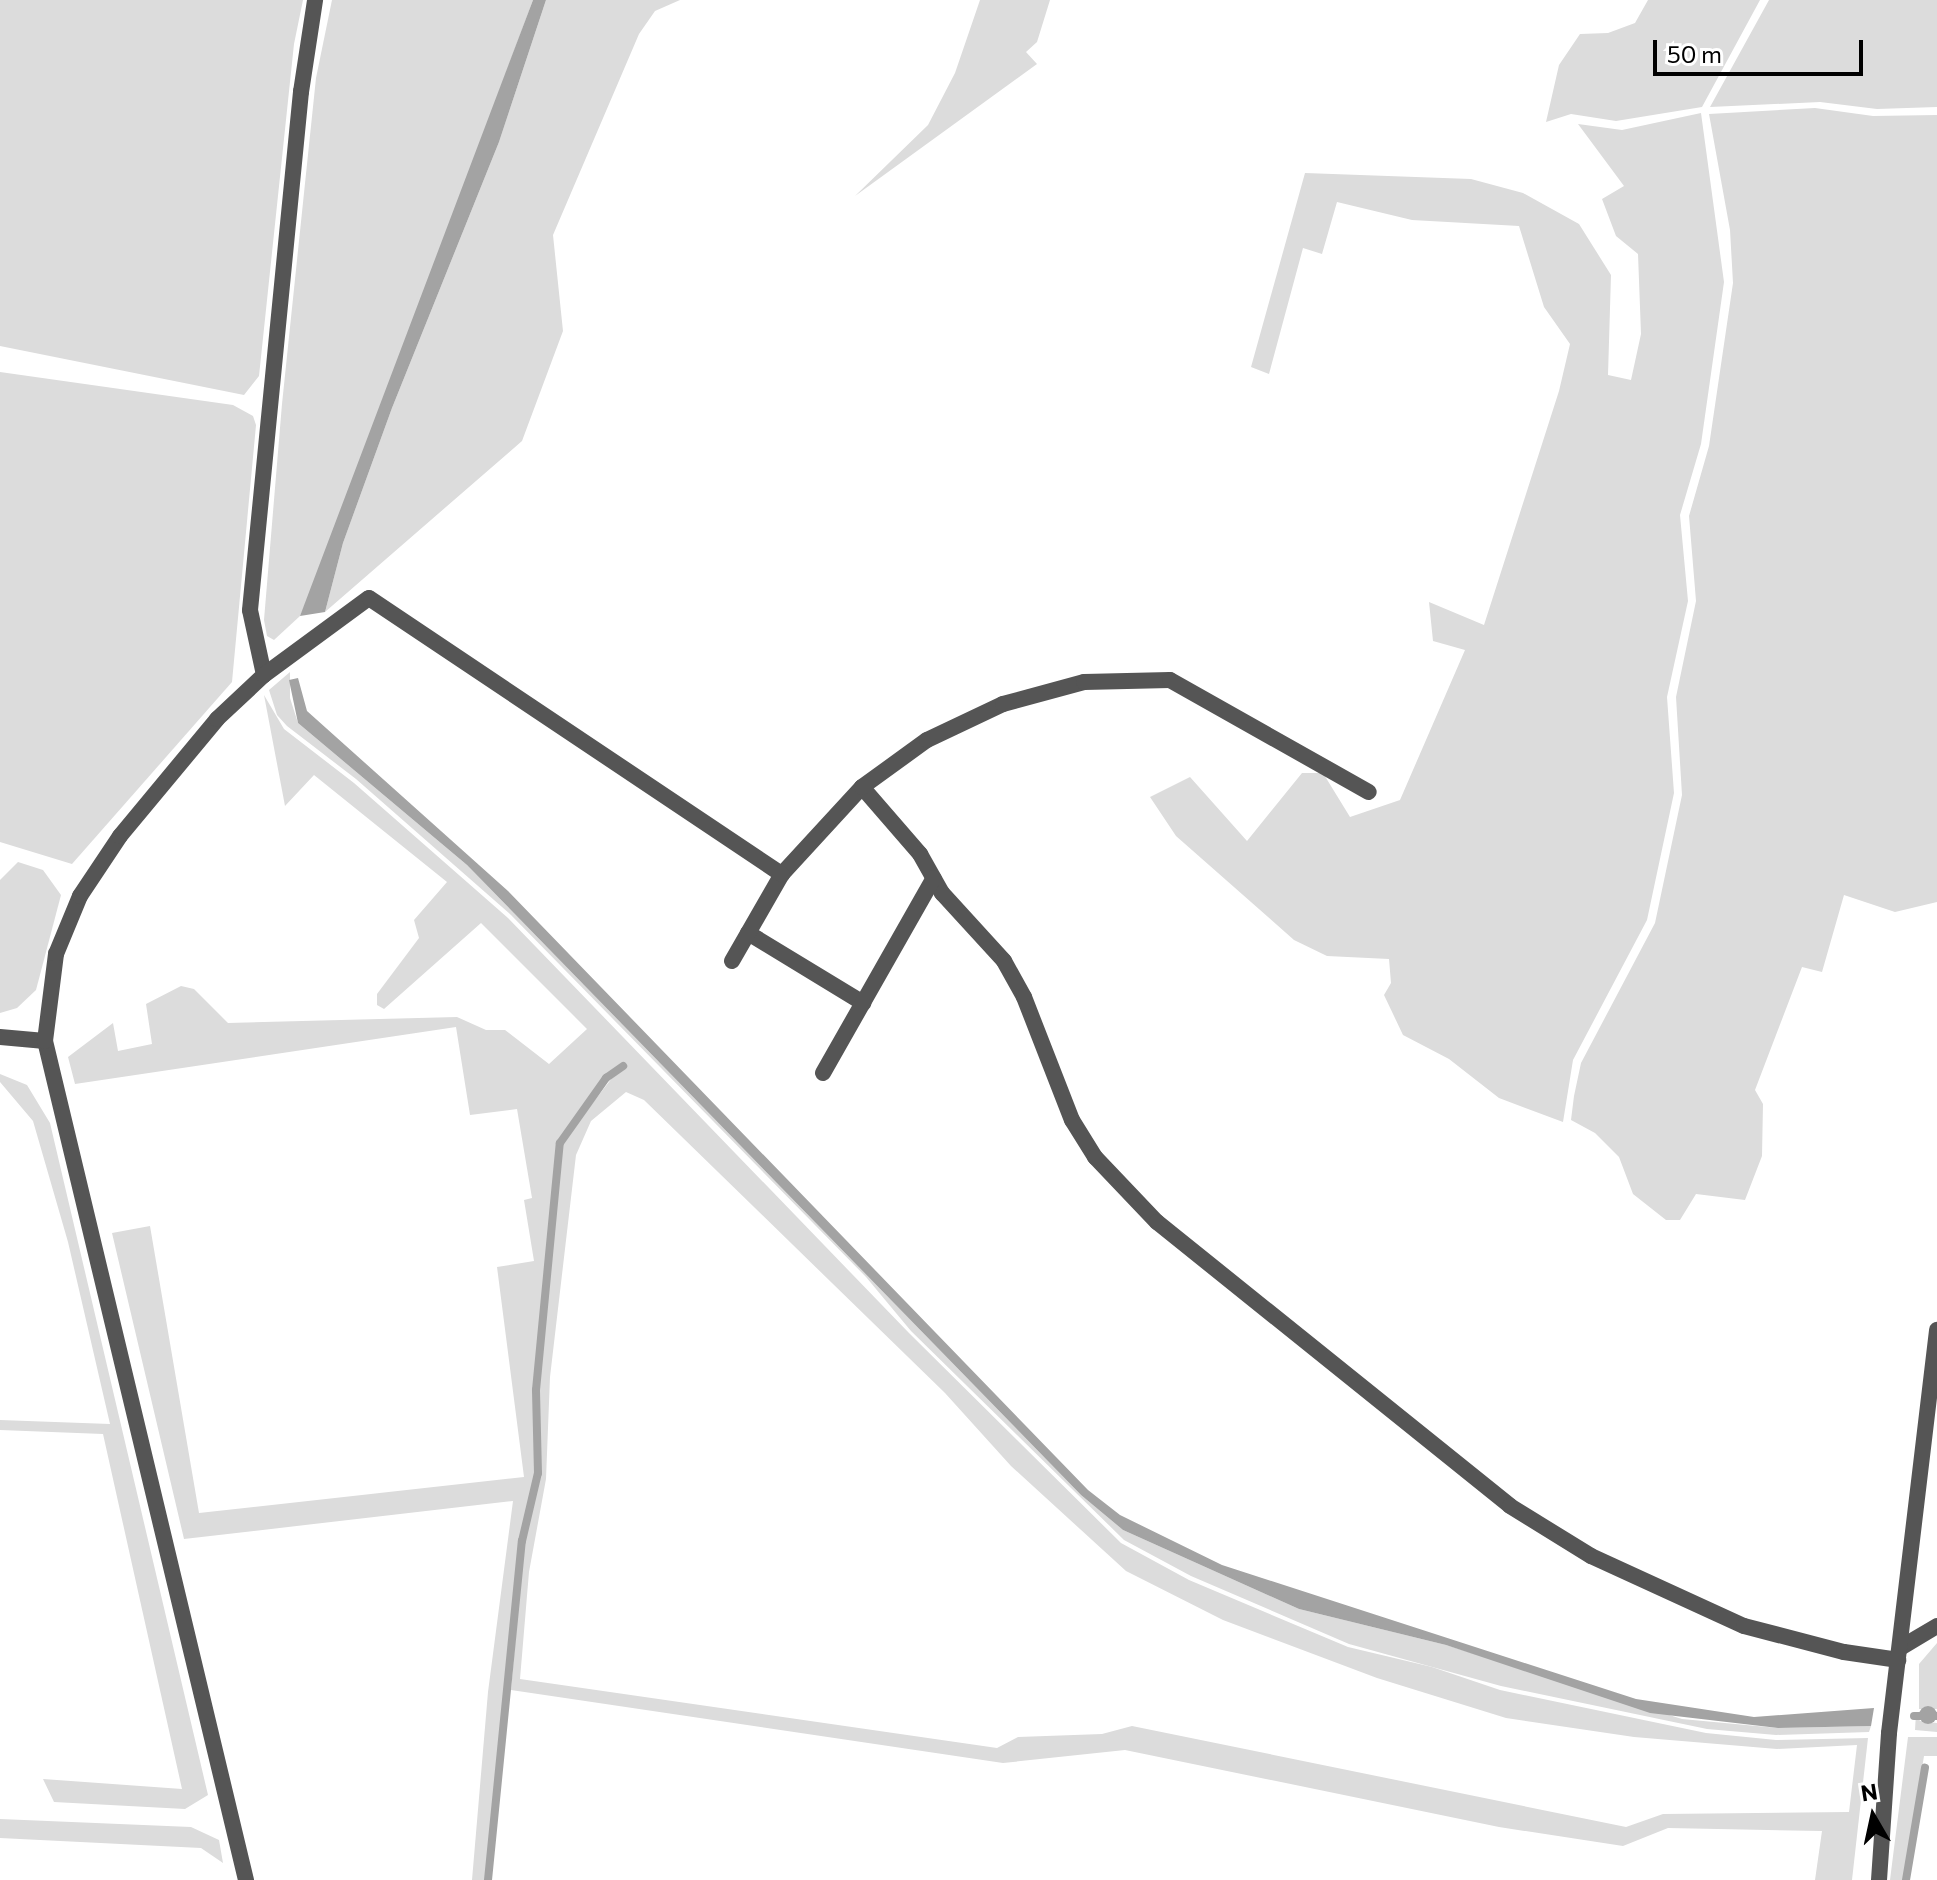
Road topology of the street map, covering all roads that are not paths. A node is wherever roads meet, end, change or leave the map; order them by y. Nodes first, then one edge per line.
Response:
1 (315, 0) edge
2 (264, 675) junction
3 (862, 787) junction
4 (1369, 792) dead end
5 (782, 874) junction
6 (934, 878) junction
7 (748, 933) junction
8 (732, 961) dead end
9 (863, 1003) junction
10 (0, 1037) edge
11 (45, 1041) junction
12 (823, 1073) dead end
13 (1937, 1330) edge
14 (1937, 1626) edge
15 (1899, 1654) junction
16 (246, 1880) edge
17 (1879, 1880) edge

1 - 2 street
2 - 5 street
2 - 11 street
3 - 4 street
3 - 5 street
3 - 6 street
5 - 7 street
6 - 9 street
6 - 15 street
7 - 8 street
7 - 9 street
9 - 12 street
10 - 11 street
11 - 16 street
13 - 15 street
14 - 15 street
15 - 17 street

